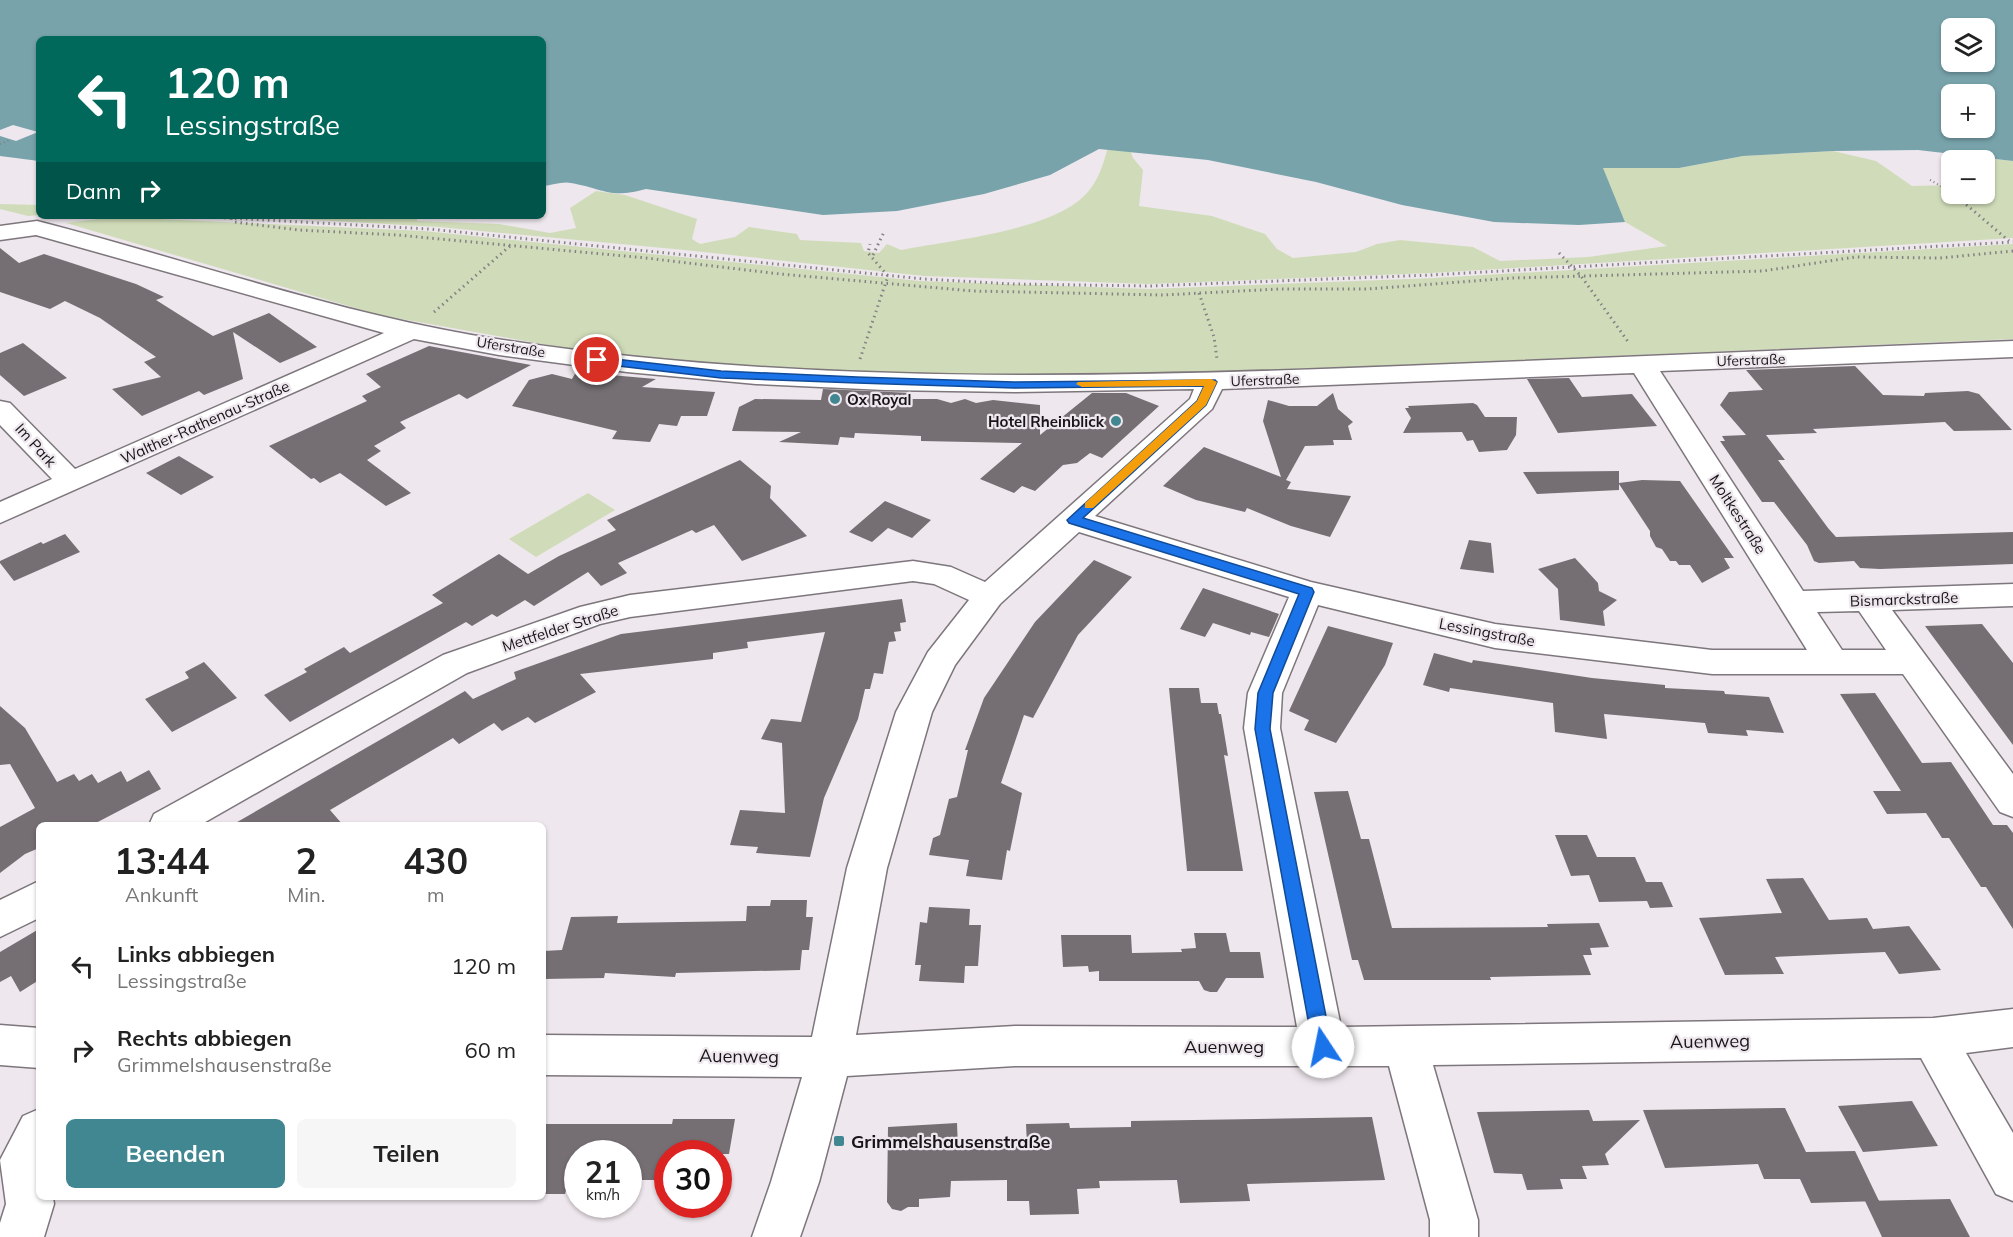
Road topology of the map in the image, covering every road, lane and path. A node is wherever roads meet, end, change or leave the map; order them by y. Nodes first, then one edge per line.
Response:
1 (10, 140) dead end
2 (0, 144) edge
3 (1930, 180) dead end
4 (1941, 186) edge
5 (1966, 204) edge
6 (232, 219) edge
7 (250, 219) edge
8 (884, 232) dead end
9 (0, 233) edge
10 (2011, 242) edge
11 (870, 244) dead end
12 (510, 246) junction
13 (1846, 250) junction
14 (2013, 251) edge
15 (1559, 253) dead end
16 (873, 255) dead end
17 (1855, 257) junction
18 (1574, 267) junction
19 (888, 276) junction
20 (1581, 276) junction
21 (884, 283) junction
22 (1199, 293) junction
23 (441, 317) dead end
24 (410, 331) junction
25 (1624, 336) dead end
26 (2013, 349) edge
27 (1631, 352) junction
28 (871, 362) dead end
29 (1215, 373) junction
30 (0, 409) edge
31 (71, 482) junction
32 (0, 513) edge
33 (1074, 520) junction
34 (1307, 592) junction
35 (2013, 595) edge
36 (989, 596) junction
37 (1868, 600) junction
38 (1795, 602) junction
39 (1913, 662) junction
40 (1833, 663) junction
41 (2013, 802) edge
42 (173, 822) edge
43 (36, 900) edge
44 (0, 920) edge
45 (2013, 1028) edge
46 (1933, 1038) junction
47 (0, 1045) edge
48 (1405, 1045) junction
49 (1323, 1047) junction
50 (36, 1048) edge
51 (546, 1054) edge
52 (830, 1057) junction
53 (36, 1137) edge
54 (2013, 1178) edge
55 (20, 1237) edge
56 (776, 1237) edge
57 (1454, 1237) edge

1 - 2 path
3 - 4 path
5 - 10 path
6 - 12 path
7 - 19 path
8 - 16 path
9 - 24 street, Uferstraße
10 - 13 path
11 - 19 path
12 - 21 path
12 - 23 path
13 - 17 path
13 - 18 path
14 - 17 path
15 - 18 path
17 - 20 path
18 - 19 path
18 - 20 path
19 - 21 path
20 - 22 path
20 - 25 path
21 - 22 path
21 - 28 path
22 - 29 path
24 - 29 street, Uferstraße
24 - 31 street, Walther-Rathenau-Straße
26 - 27 street, Uferstraße
27 - 29 street, Uferstraße
27 - 38 street, Moltkestraße
29 - 33 street
30 - 31 street, Im Park
31 - 32 street, Walther-Rathenau-Straße
33 - 34 street, Lessingstraße
33 - 36 street
34 - 40 street, Lessingstraße
34 - 49 street
35 - 37 street, Bismarckstraße
36 - 42 street, Mettfelder Straße
36 - 52 street
37 - 38 street, Bismarckstraße
37 - 39 street
38 - 40 street, Moltkestraße
39 - 40 street, Lessingstraße
39 - 41 street
43 - 44 street
45 - 46 street, Auenweg
46 - 48 street, Auenweg
46 - 54 street
47 - 50 street
48 - 49 street, Auenweg
48 - 57 street
49 - 52 street, Auenweg
51 - 52 street, Auenweg
52 - 56 street
53 - 55 street

